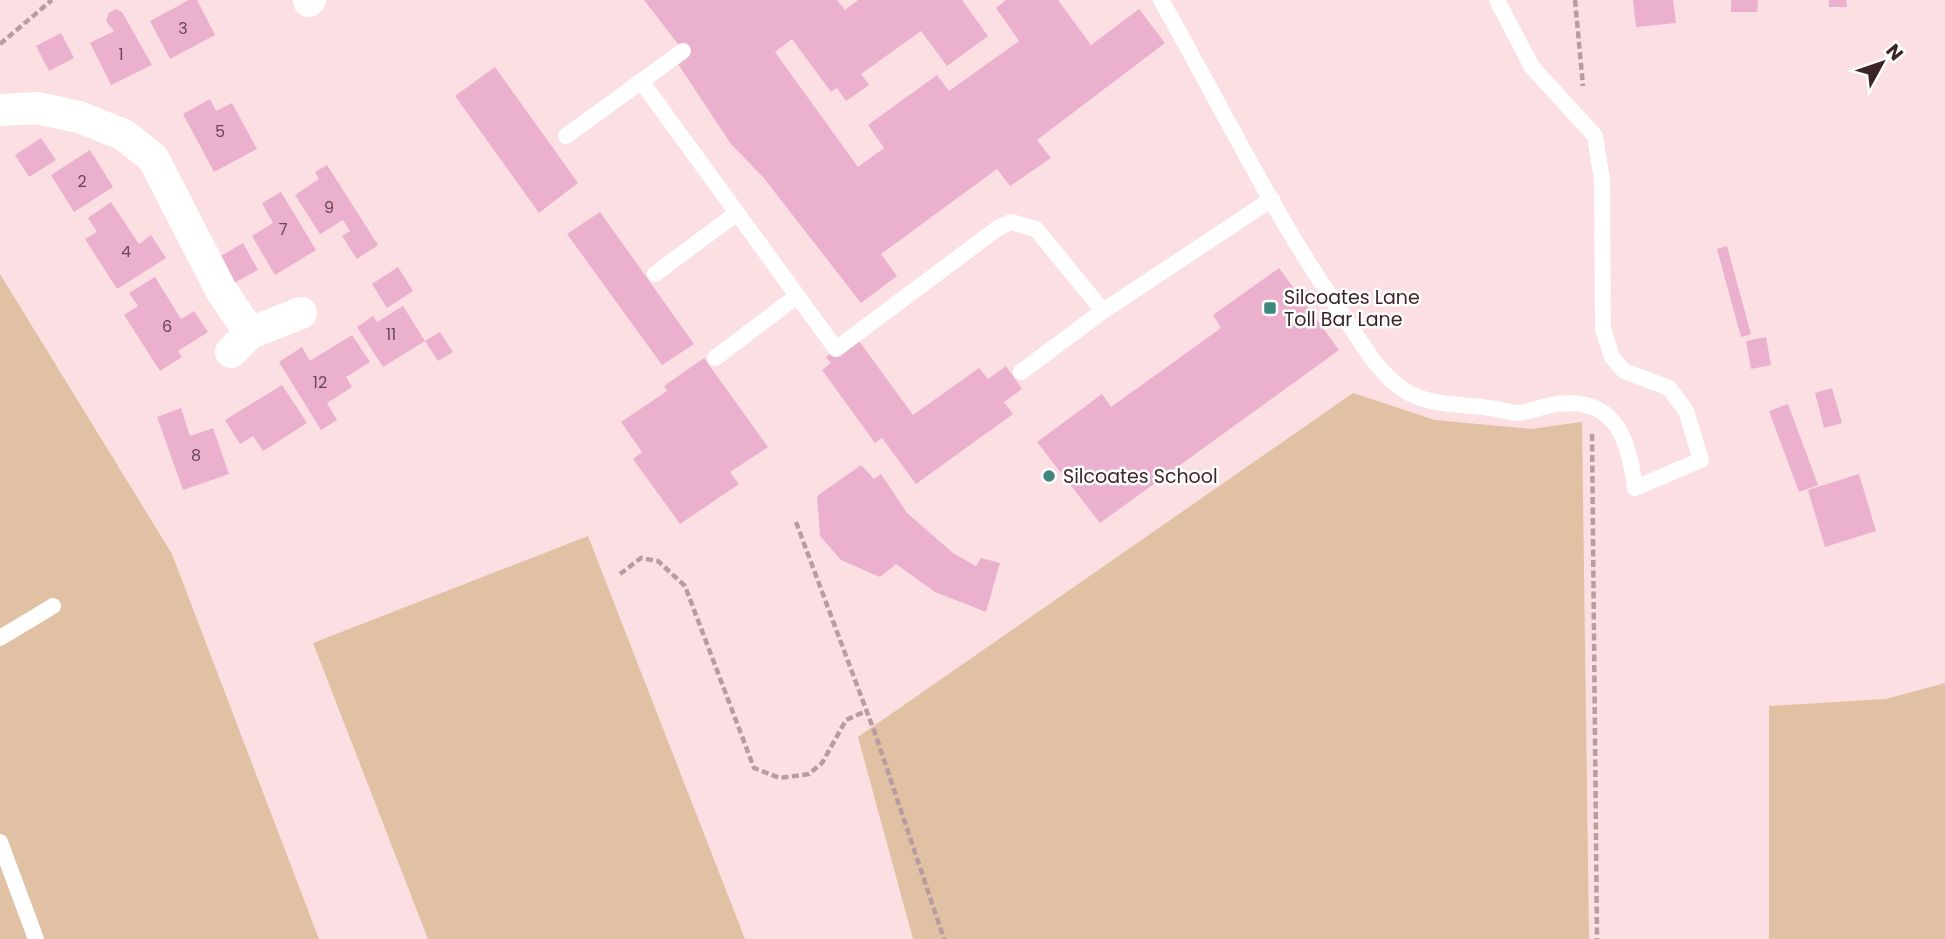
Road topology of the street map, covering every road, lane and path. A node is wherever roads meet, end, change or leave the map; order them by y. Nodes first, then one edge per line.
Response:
1 (52, 0) edge
2 (1161, 0) edge
3 (1497, 0) edge
4 (1575, 0) edge
5 (0, 44) edge
6 (682, 51) dead end
7 (641, 81) junction
8 (0, 110) edge
9 (1587, 127) junction
10 (566, 136) dead end
11 (1272, 200) junction
12 (737, 213) junction
13 (655, 274) dead end
14 (797, 296) junction
15 (1103, 311) junction
16 (301, 313) dead end
17 (715, 358) dead end
18 (1021, 372) dead end
19 (1592, 406) junction
20 (796, 522) dead end
21 (620, 573) dead end
22 (53, 606) dead end
23 (0, 638) edge
24 (866, 711) junction
25 (0, 842) edge
26 (36, 939) edge
27 (944, 939) edge
28 (1597, 939) edge

1 - 5 path
2 - 11 lane
3 - 9 lane
4 - 9 path
6 - 7 lane
7 - 10 lane
7 - 12 lane
8 - 16 street
9 - 19 lane
11 - 15 lane
11 - 19 lane
12 - 13 lane
12 - 14 lane
14 - 15 lane
14 - 17 lane
15 - 18 lane
19 - 28 path
20 - 24 path
21 - 24 path
22 - 23 lane
24 - 27 path
25 - 26 lane

